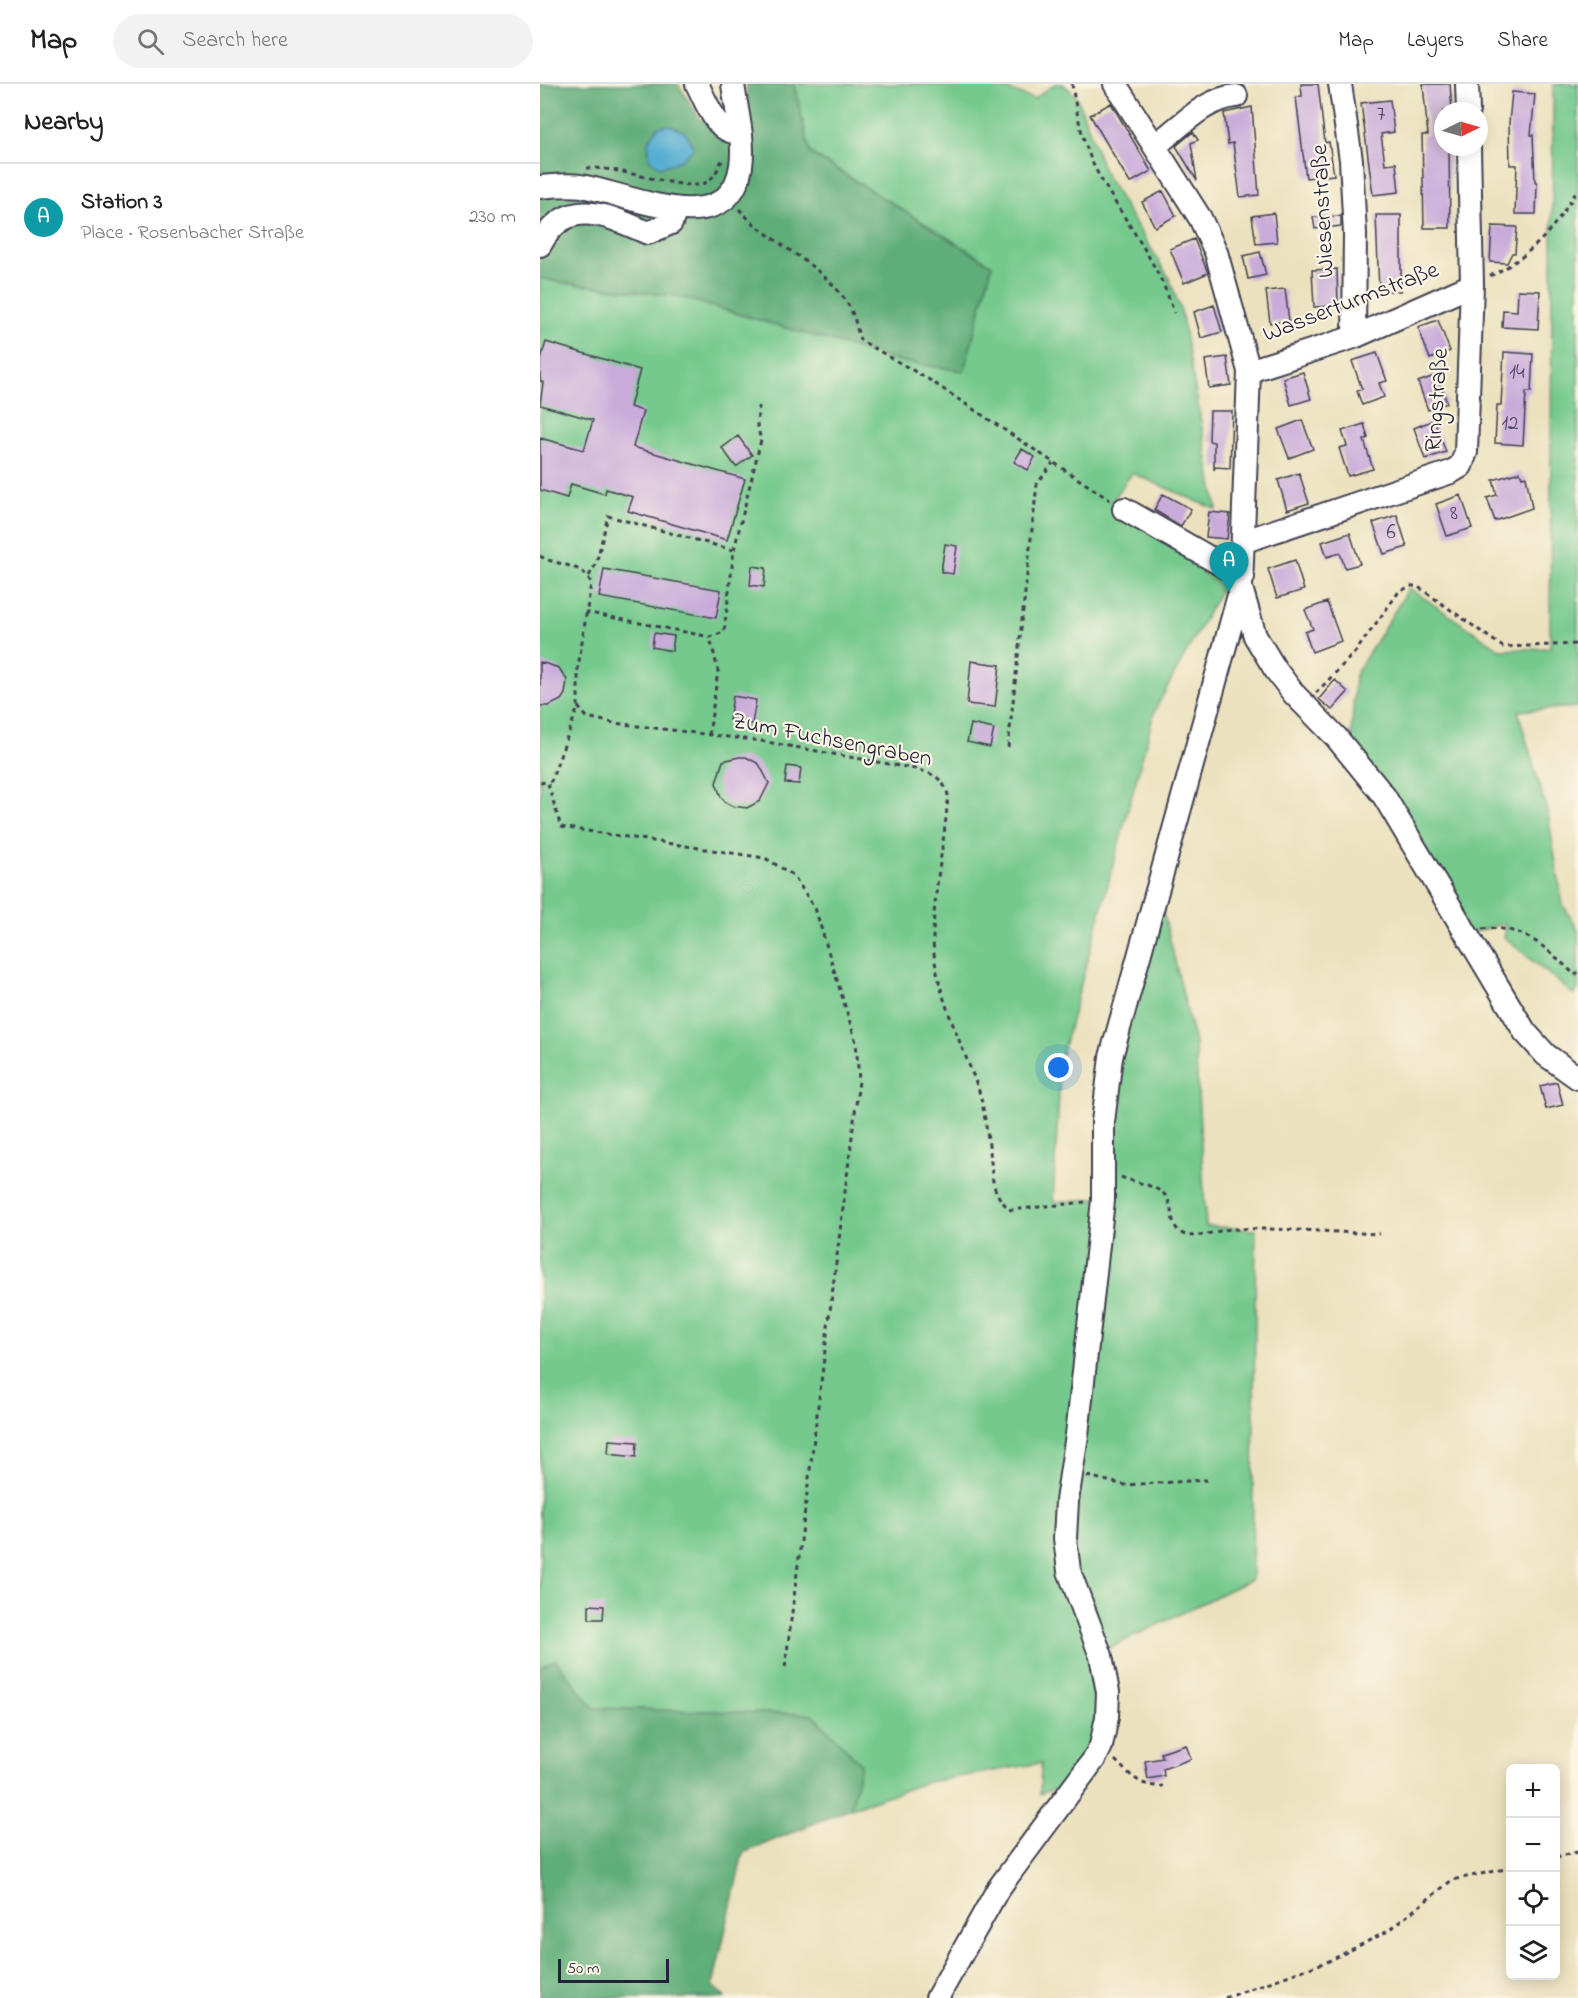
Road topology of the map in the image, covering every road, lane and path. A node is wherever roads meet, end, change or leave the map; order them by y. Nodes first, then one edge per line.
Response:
1 (697, 84) edge
2 (733, 84) edge
3 (1072, 84) edge
4 (1115, 84) edge
5 (1340, 84) edge
6 (1467, 84) edge
7 (1236, 96) dead end
8 (1468, 102) edge
9 (735, 127) junction
10 (1155, 146) junction
11 (1469, 156) edge
12 (586, 168) dead end
13 (540, 187) edge
14 (1578, 189) edge
15 (676, 210) junction
16 (750, 222) dead end
17 (540, 245) edge
18 (1472, 285) junction
19 (1174, 313) dead end
20 (1354, 337) junction
21 (1249, 371) junction
22 (759, 406) dead end
23 (1053, 463) junction
24 (1124, 509) joint
25 (1245, 541) junction
26 (734, 550) junction
27 (540, 556) edge
28 (589, 576) junction
29 (1242, 582) junction
30 (585, 612) junction
31 (1255, 636) junction
32 (710, 637) junction
33 (1228, 642) junction
34 (1578, 644) edge
35 (1305, 705) junction
36 (578, 707) junction
37 (709, 735) junction
38 (1008, 747) dead end
39 (540, 783) edge
40 (548, 784) junction
41 (1504, 929) dead end
42 (1578, 972) edge
43 (1578, 1078) edge
44 (1103, 1170) junction
45 (1103, 1200) junction
46 (1380, 1234) dead end
47 (1071, 1471) junction
48 (1207, 1480) dead end
49 (784, 1668) dead end
50 (1101, 1746) junction
51 (1163, 1786) dead end
52 (1578, 1852) edge
53 (1560, 1856) edge
54 (1506, 1869) edge
55 (937, 1998) edge
56 (1225, 1998) edge

1 - 9 street
2 - 9 street
3 - 19 path
4 - 10 street
5 - 20 street, Wiesenstraße
6 - 8 street
7 - 10 street
9 - 12 path
9 - 15 street
10 - 21 street
11 - 18 street, Ringstraße
13 - 15 street
14 - 18 path
15 - 17 street
16 - 23 path
18 - 20 street, Wasserturmstraße
18 - 25 street, Ringstraße
20 - 21 street, Wasserturmstraße
21 - 25 street
22 - 26 path
23 - 24 path
23 - 38 path
24 - 29 street
25 - 29 street
26 - 28 path
26 - 32 path
27 - 28 path
28 - 30 path
29 - 31 street
29 - 33 street
30 - 32 path
30 - 36 path
31 - 33 street
31 - 35 street
32 - 37 path
33 - 44 street
34 - 35 path
35 - 43 street
36 - 37 path, Zum Fuchsengraben
36 - 40 path
37 - 45 path, Zum Fuchsengraben
39 - 40 path
40 - 49 path
41 - 42 path
44 - 45 street
44 - 46 path
45 - 47 street
47 - 48 path
47 - 50 street
50 - 51 path
50 - 55 street
52 - 53 path
54 - 56 path

